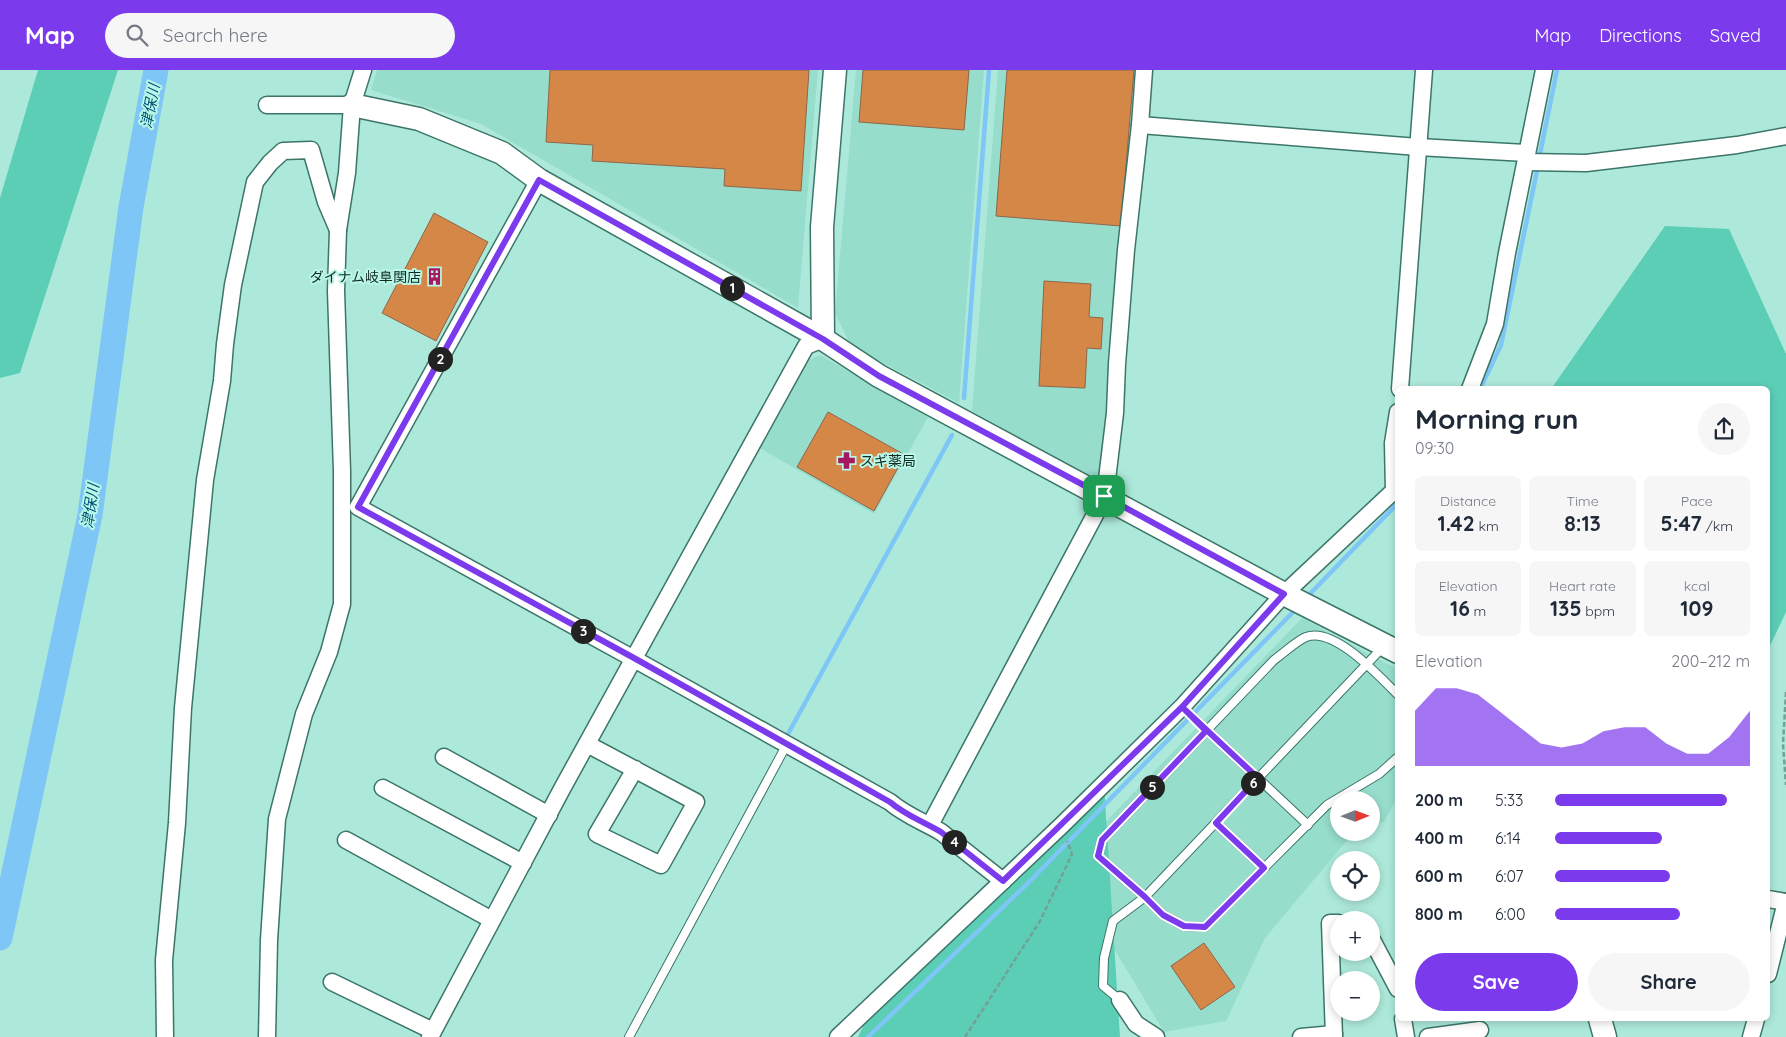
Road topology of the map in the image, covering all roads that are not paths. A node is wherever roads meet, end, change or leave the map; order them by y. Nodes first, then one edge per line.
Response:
1 (362, 70) edge
2 (835, 70) edge
3 (1144, 70) edge
4 (1424, 70) edge
5 (1544, 70) edge
6 (267, 105) dead end
7 (352, 106) junction
8 (1140, 125) junction
9 (1786, 136) edge
10 (1418, 147) junction
11 (1526, 157) junction
12 (539, 180) junction
13 (338, 230) junction
14 (823, 339) junction
15 (1400, 386) edge
16 (1471, 386) edge
17 (1395, 431) edge
18 (1395, 474) edge
19 (1395, 490) edge
20 (1104, 496) junction
21 (1284, 594) junction
22 (1392, 648) edge
23 (634, 658) junction
24 (1367, 664) junction
25 (1395, 692) edge
26 (1182, 707) junction
27 (1206, 731) junction
28 (587, 744) junction
29 (787, 744) junction
30 (444, 757) dead end
31 (1395, 759) edge
32 (635, 769) junction
33 (1258, 778) junction
34 (384, 788) dead end
35 (549, 815) junction
36 (1216, 823) junction
37 (930, 825) junction
38 (1308, 825) junction
39 (346, 840) dead end
40 (524, 864) junction
41 (1264, 868) junction
42 (1003, 881) junction
43 (1145, 897) junction
44 (1770, 899) edge
45 (492, 920) junction
46 (1380, 955) edge
47 (1331, 961) edge
48 (1770, 966) edge
49 (332, 982) dead end
50 (1395, 983) edge
51 (1120, 1000) joint
52 (1403, 1021) edge
53 (1600, 1021) edge
54 (1755, 1021) edge
55 (1480, 1029) edge
56 (431, 1034) edge
57 (1334, 1036) edge
58 (165, 1037) edge
59 (267, 1037) edge
60 (629, 1037) edge
61 (838, 1037) edge
62 (1156, 1037) edge
63 (1301, 1037) edge
64 (1406, 1037) edge
65 (1428, 1037) edge
66 (1604, 1037) edge
67 (1751, 1037) edge

1 - 7 street
2 - 14 street
3 - 8 street
4 - 10 street
5 - 11 street
6 - 7 street
7 - 12 street
7 - 13 street
8 - 10 street
8 - 20 street
9 - 11 street
10 - 11 street
10 - 15 street
11 - 16 street
12 - 14 street
12 - 23 street
13 - 58 street
13 - 59 street
14 - 20 street
14 - 23 street
17 - 18 street
19 - 21 street
20 - 21 street
20 - 37 street
21 - 22 street
21 - 26 street
22 - 24 lane
23 - 28 street
23 - 29 street
24 - 25 lane
24 - 27 lane
24 - 33 lane
26 - 27 lane
26 - 42 street
27 - 33 lane
27 - 43 lane
28 - 32 street
28 - 35 street
29 - 37 street
29 - 60 lane
30 - 35 street
31 - 38 lane
32 - 32 street
33 - 36 lane
33 - 38 lane
34 - 40 street
35 - 40 street
36 - 41 lane
36 - 43 lane
37 - 42 street
38 - 41 lane
39 - 45 street
40 - 45 street
41 - 43 lane
42 - 61 street
43 - 51 lane
44 - 48 street
45 - 56 street
46 - 50 street
47 - 57 street
49 - 56 street
51 - 62 street
52 - 64 street
53 - 66 street
54 - 67 street
55 - 65 street
57 - 63 street

